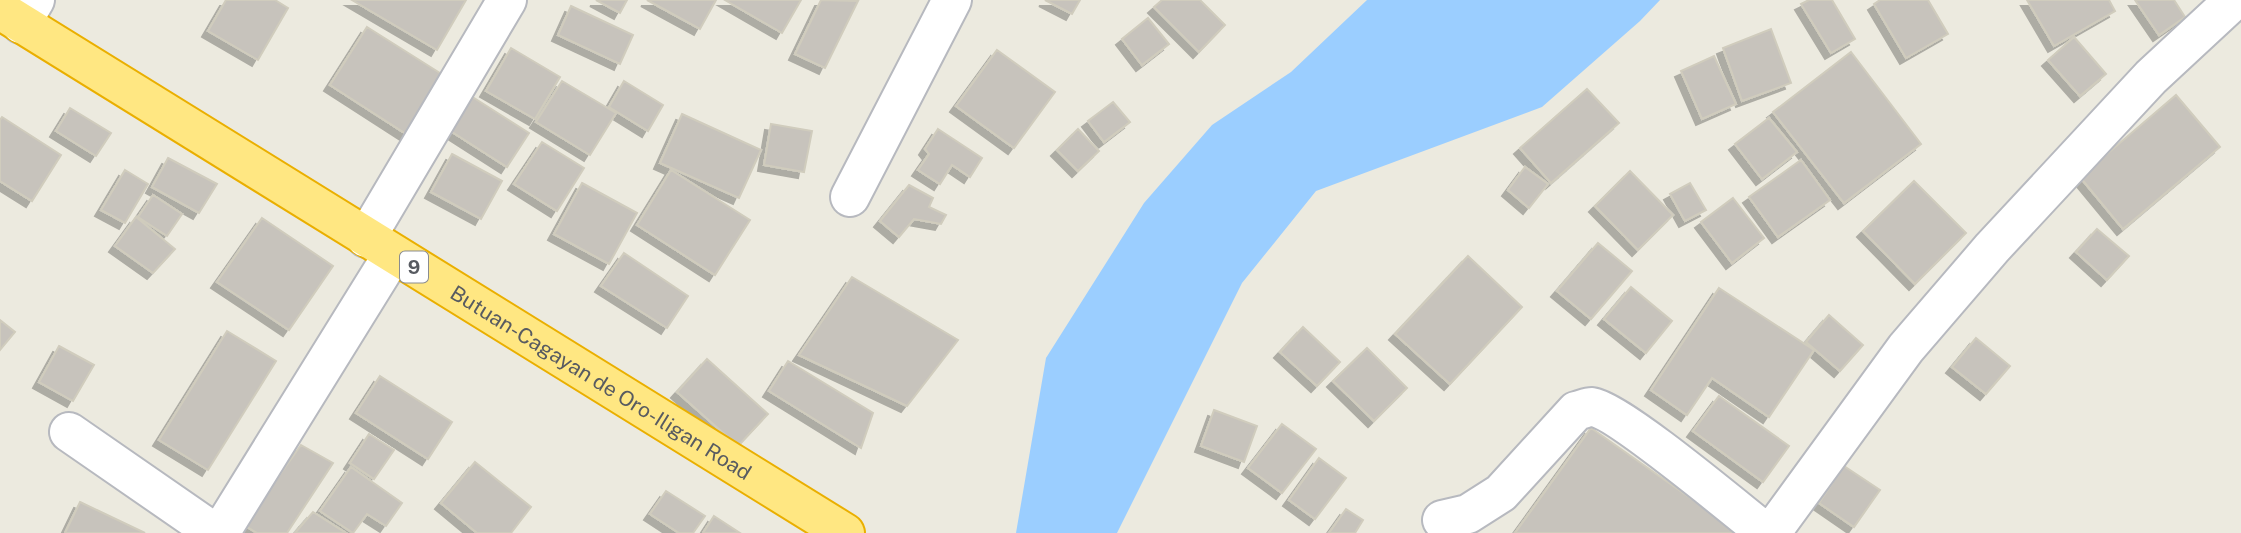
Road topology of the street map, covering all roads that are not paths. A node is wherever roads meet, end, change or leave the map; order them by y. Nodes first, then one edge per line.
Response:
1 (507, 0) edge
2 (952, 0) edge
3 (2234, 0) edge
4 (19, 11) edge
5 (850, 197) dead end
6 (379, 246) junction
7 (69, 432) dead end
8 (1442, 520) dead end
9 (837, 528) edge
10 (217, 533) edge
11 (1768, 533) edge

1 - 6 street
2 - 5 street
3 - 11 street
4 - 6 highway, Butuan-Cagayan de Oro-Iligan Road / 9
6 - 9 highway, Butuan-Cagayan de Oro-Iligan Road / 9
6 - 10 street
7 - 10 street
8 - 11 street

